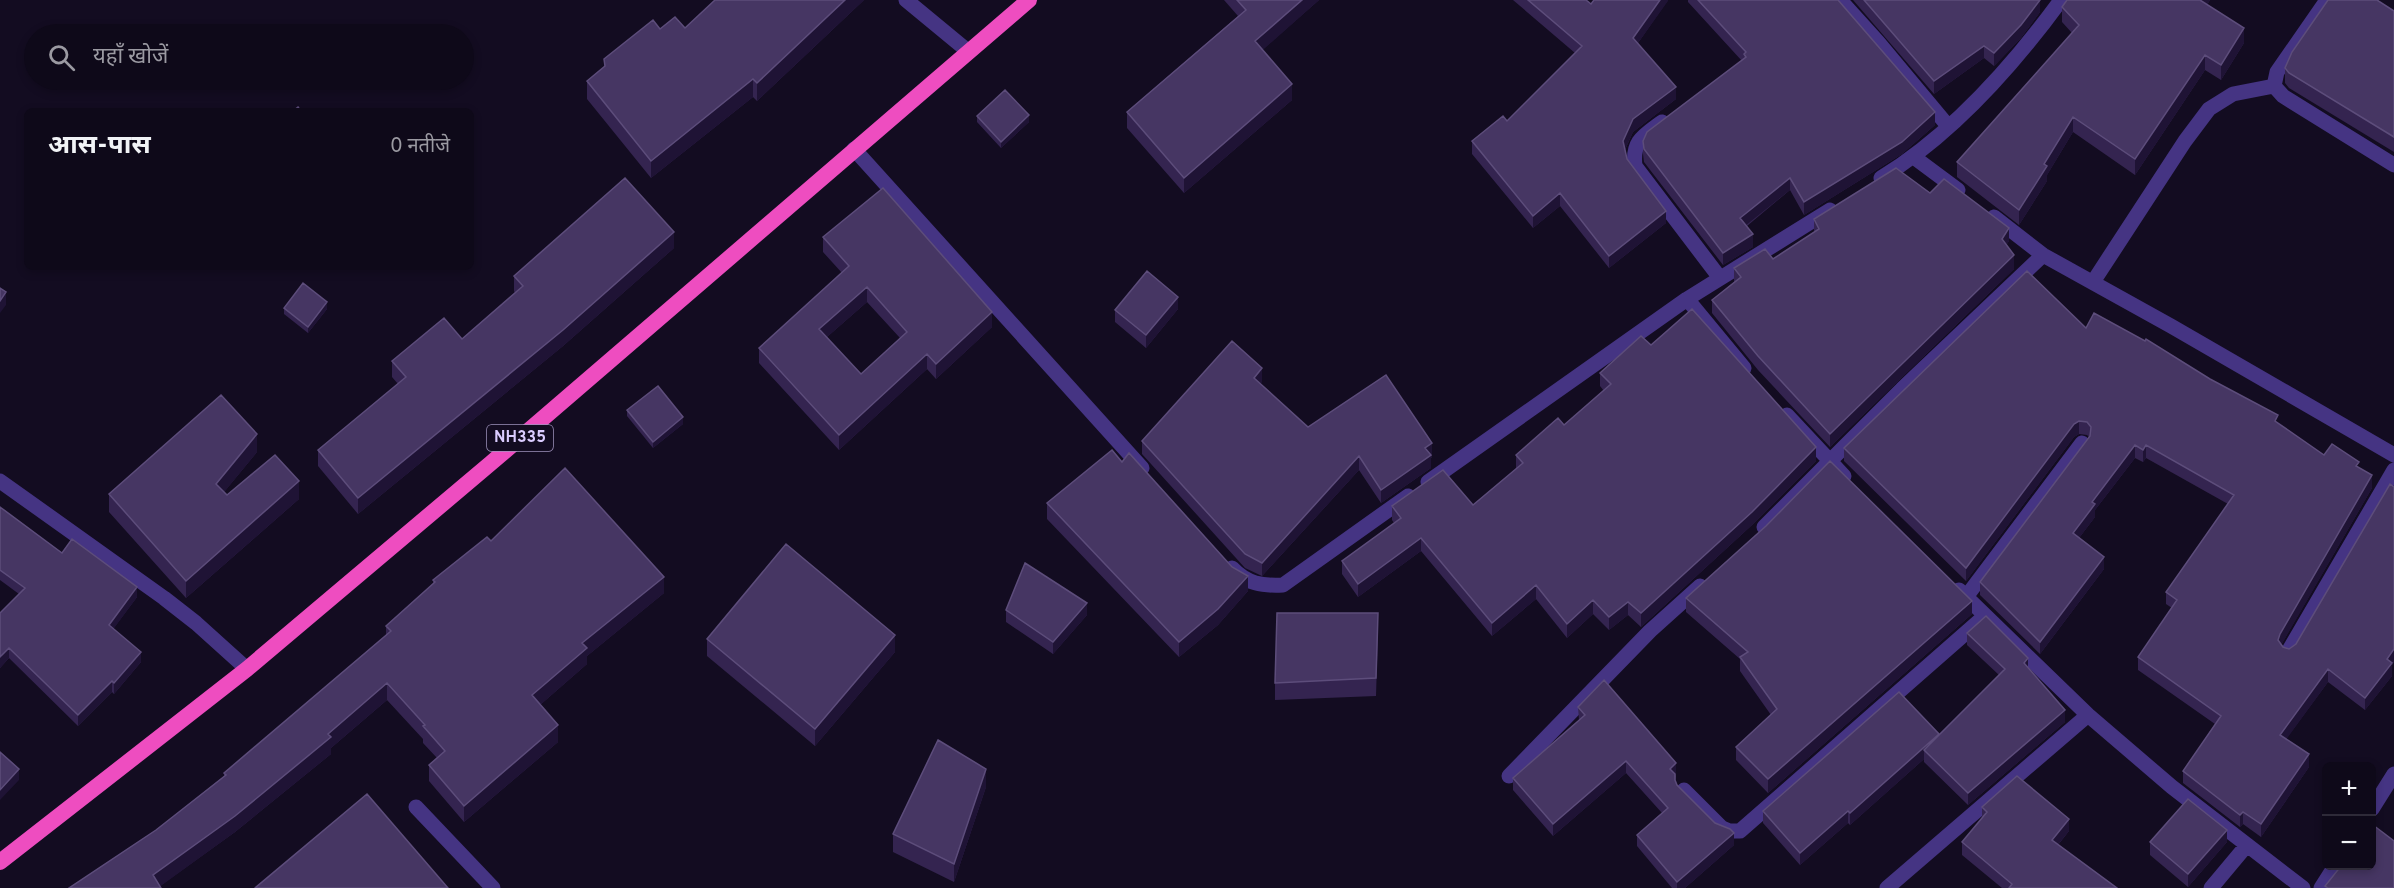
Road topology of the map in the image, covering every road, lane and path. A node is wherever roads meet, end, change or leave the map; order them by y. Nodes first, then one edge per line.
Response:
1 (906, 0) edge
2 (1029, 0) edge
3 (1840, 0) edge
4 (2061, 0) edge
5 (2327, 0) edge
6 (969, 52) junction
7 (2274, 86) junction
8 (1675, 112) edge
9 (1948, 126) junction
10 (854, 149) junction
11 (1915, 158) junction
12 (2394, 165) edge
13 (1866, 188) edge
14 (1846, 200) edge
15 (2043, 255) junction
16 (1720, 278) junction
17 (2093, 282) junction
18 (1687, 299) junction
19 (1751, 376) edge
20 (1774, 402) edge
21 (2082, 443) edge
22 (2394, 455) edge
23 (1830, 461) junction
24 (2394, 470) edge
25 (1151, 477) edge
26 (0, 481) edge
27 (1854, 485) edge
28 (1751, 539) edge
29 (1220, 554) edge
30 (1709, 578) edge
31 (1950, 581) edge
32 (1966, 597) junction
33 (1985, 616) junction
34 (2288, 652) edge
35 (247, 669) junction
36 (2088, 715) junction
37 (2394, 774) edge
38 (1509, 776) dead end
39 (1684, 789) edge
40 (2376, 803) edge
41 (416, 807) dead end
42 (2247, 845) junction
43 (0, 862) edge
44 (2332, 870) edge
45 (493, 888) edge
46 (1887, 888) edge
47 (2211, 888) edge
48 (2303, 888) edge
49 (2321, 888) edge

1 - 6 street
2 - 6 highway, NH335
3 - 9 street
4 - 9 street
5 - 7 street
6 - 10 highway, NH335
7 - 12 street
7 - 17 street
8 - 16 street
9 - 11 street
10 - 25 street
10 - 35 highway, NH335
11 - 13 street
11 - 15 street
14 - 16 street
15 - 17 street
15 - 23 street
16 - 18 street
17 - 22 street
18 - 19 street
18 - 29 street
20 - 23 street
21 - 32 street
23 - 27 street
23 - 28 street
24 - 34 street
26 - 35 street
30 - 38 street
31 - 32 street
32 - 33 street
33 - 36 street
33 - 39 street
35 - 43 highway, NH335
36 - 42 street
36 - 46 street
37 - 40 street
41 - 45 street
42 - 47 street
42 - 48 street
44 - 49 street

